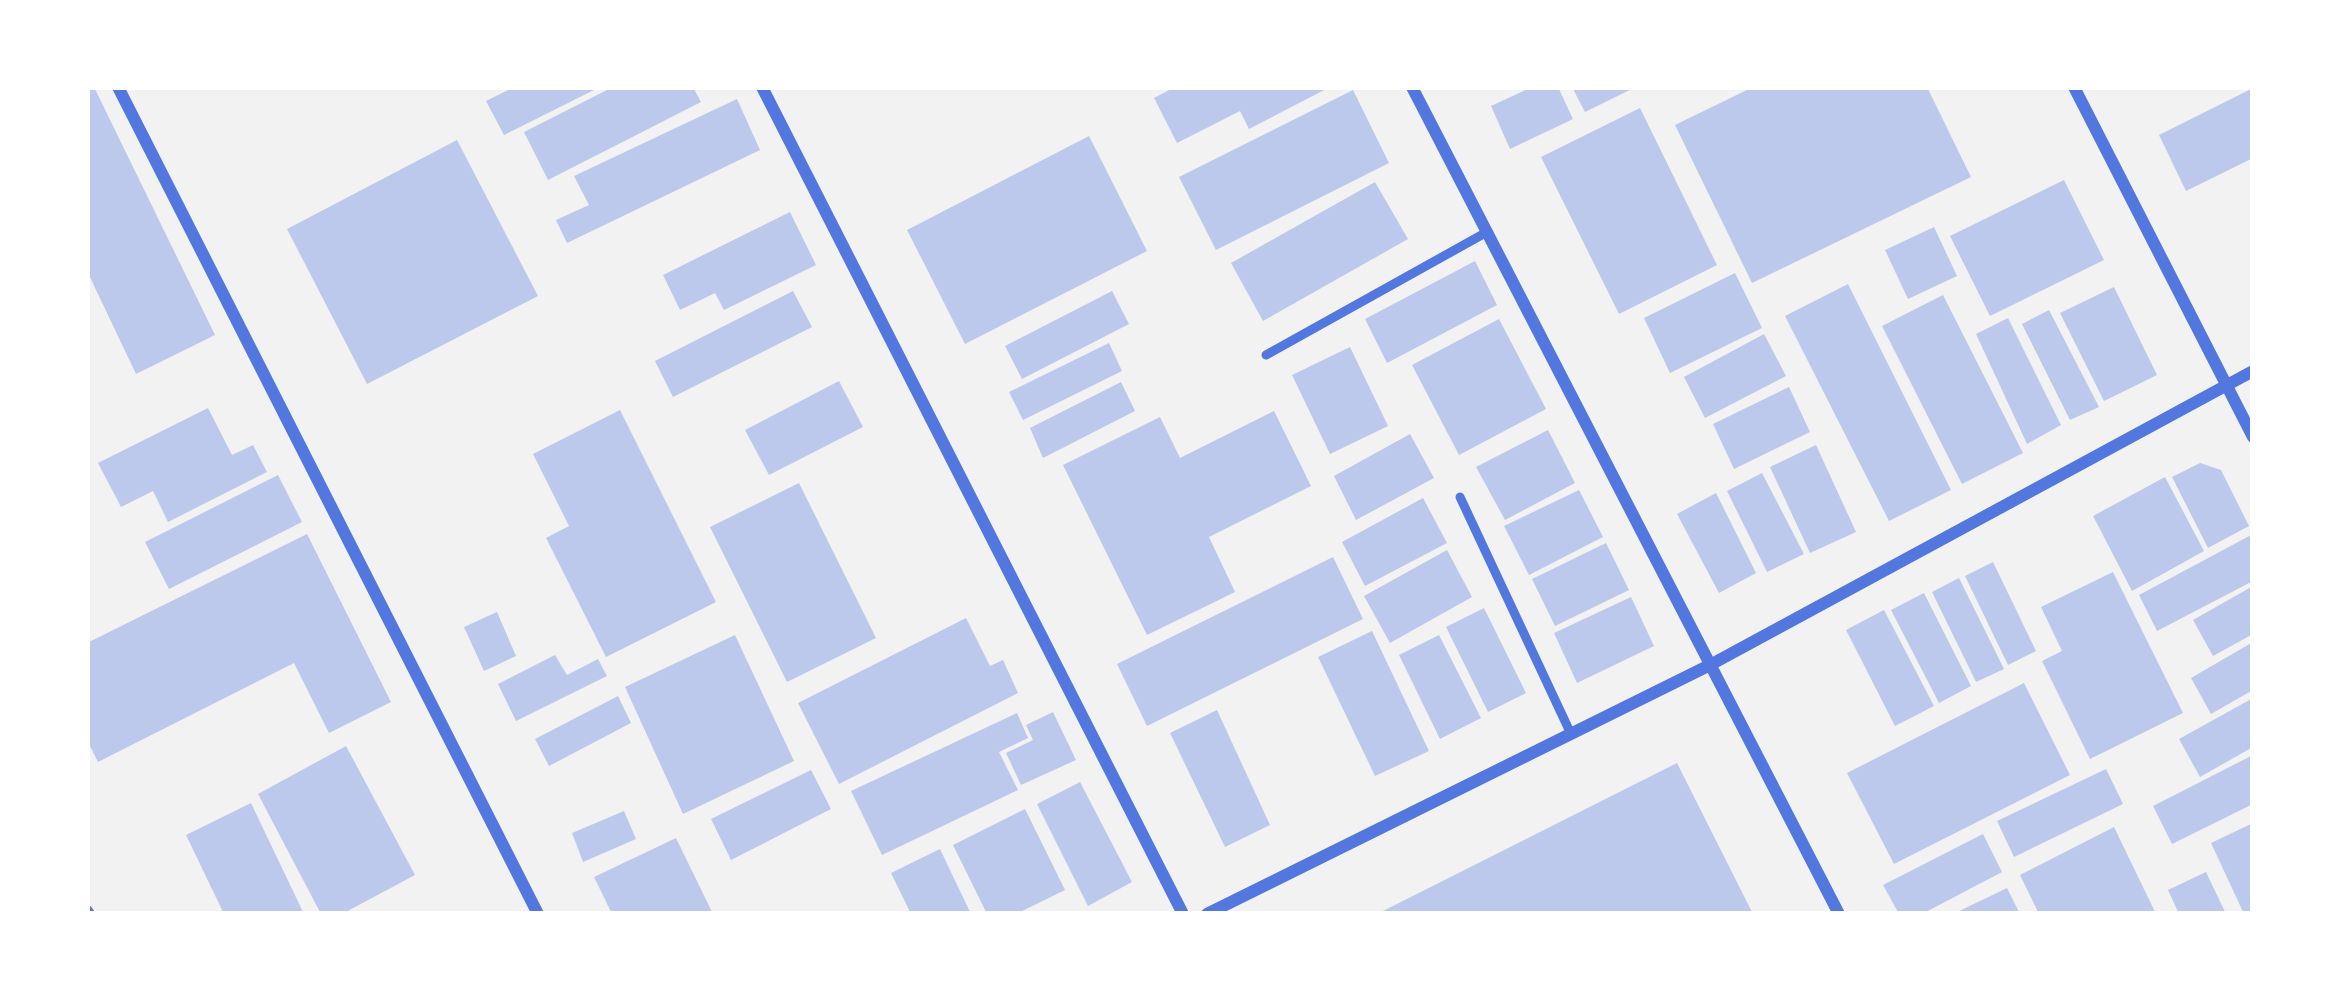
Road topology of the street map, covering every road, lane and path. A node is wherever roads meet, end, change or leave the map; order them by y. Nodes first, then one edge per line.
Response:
1 (118, 87) edge
2 (763, 87) edge
3 (1412, 87) edge
4 (2074, 87) edge
5 (1487, 232) junction
6 (1266, 355) dead end
7 (2253, 371) edge
8 (2227, 385) junction
9 (2253, 437) edge
10 (1460, 497) dead end
11 (1710, 665) junction
12 (1571, 734) junction
13 (538, 914) edge
14 (1183, 914) edge
15 (1208, 914) edge
16 (1839, 914) edge

1 - 13 street
2 - 14 street
3 - 5 street
4 - 8 street
5 - 6 lane
5 - 11 street
7 - 8 street
8 - 9 street
8 - 11 street
10 - 12 lane
11 - 12 street
11 - 16 street
12 - 15 street

